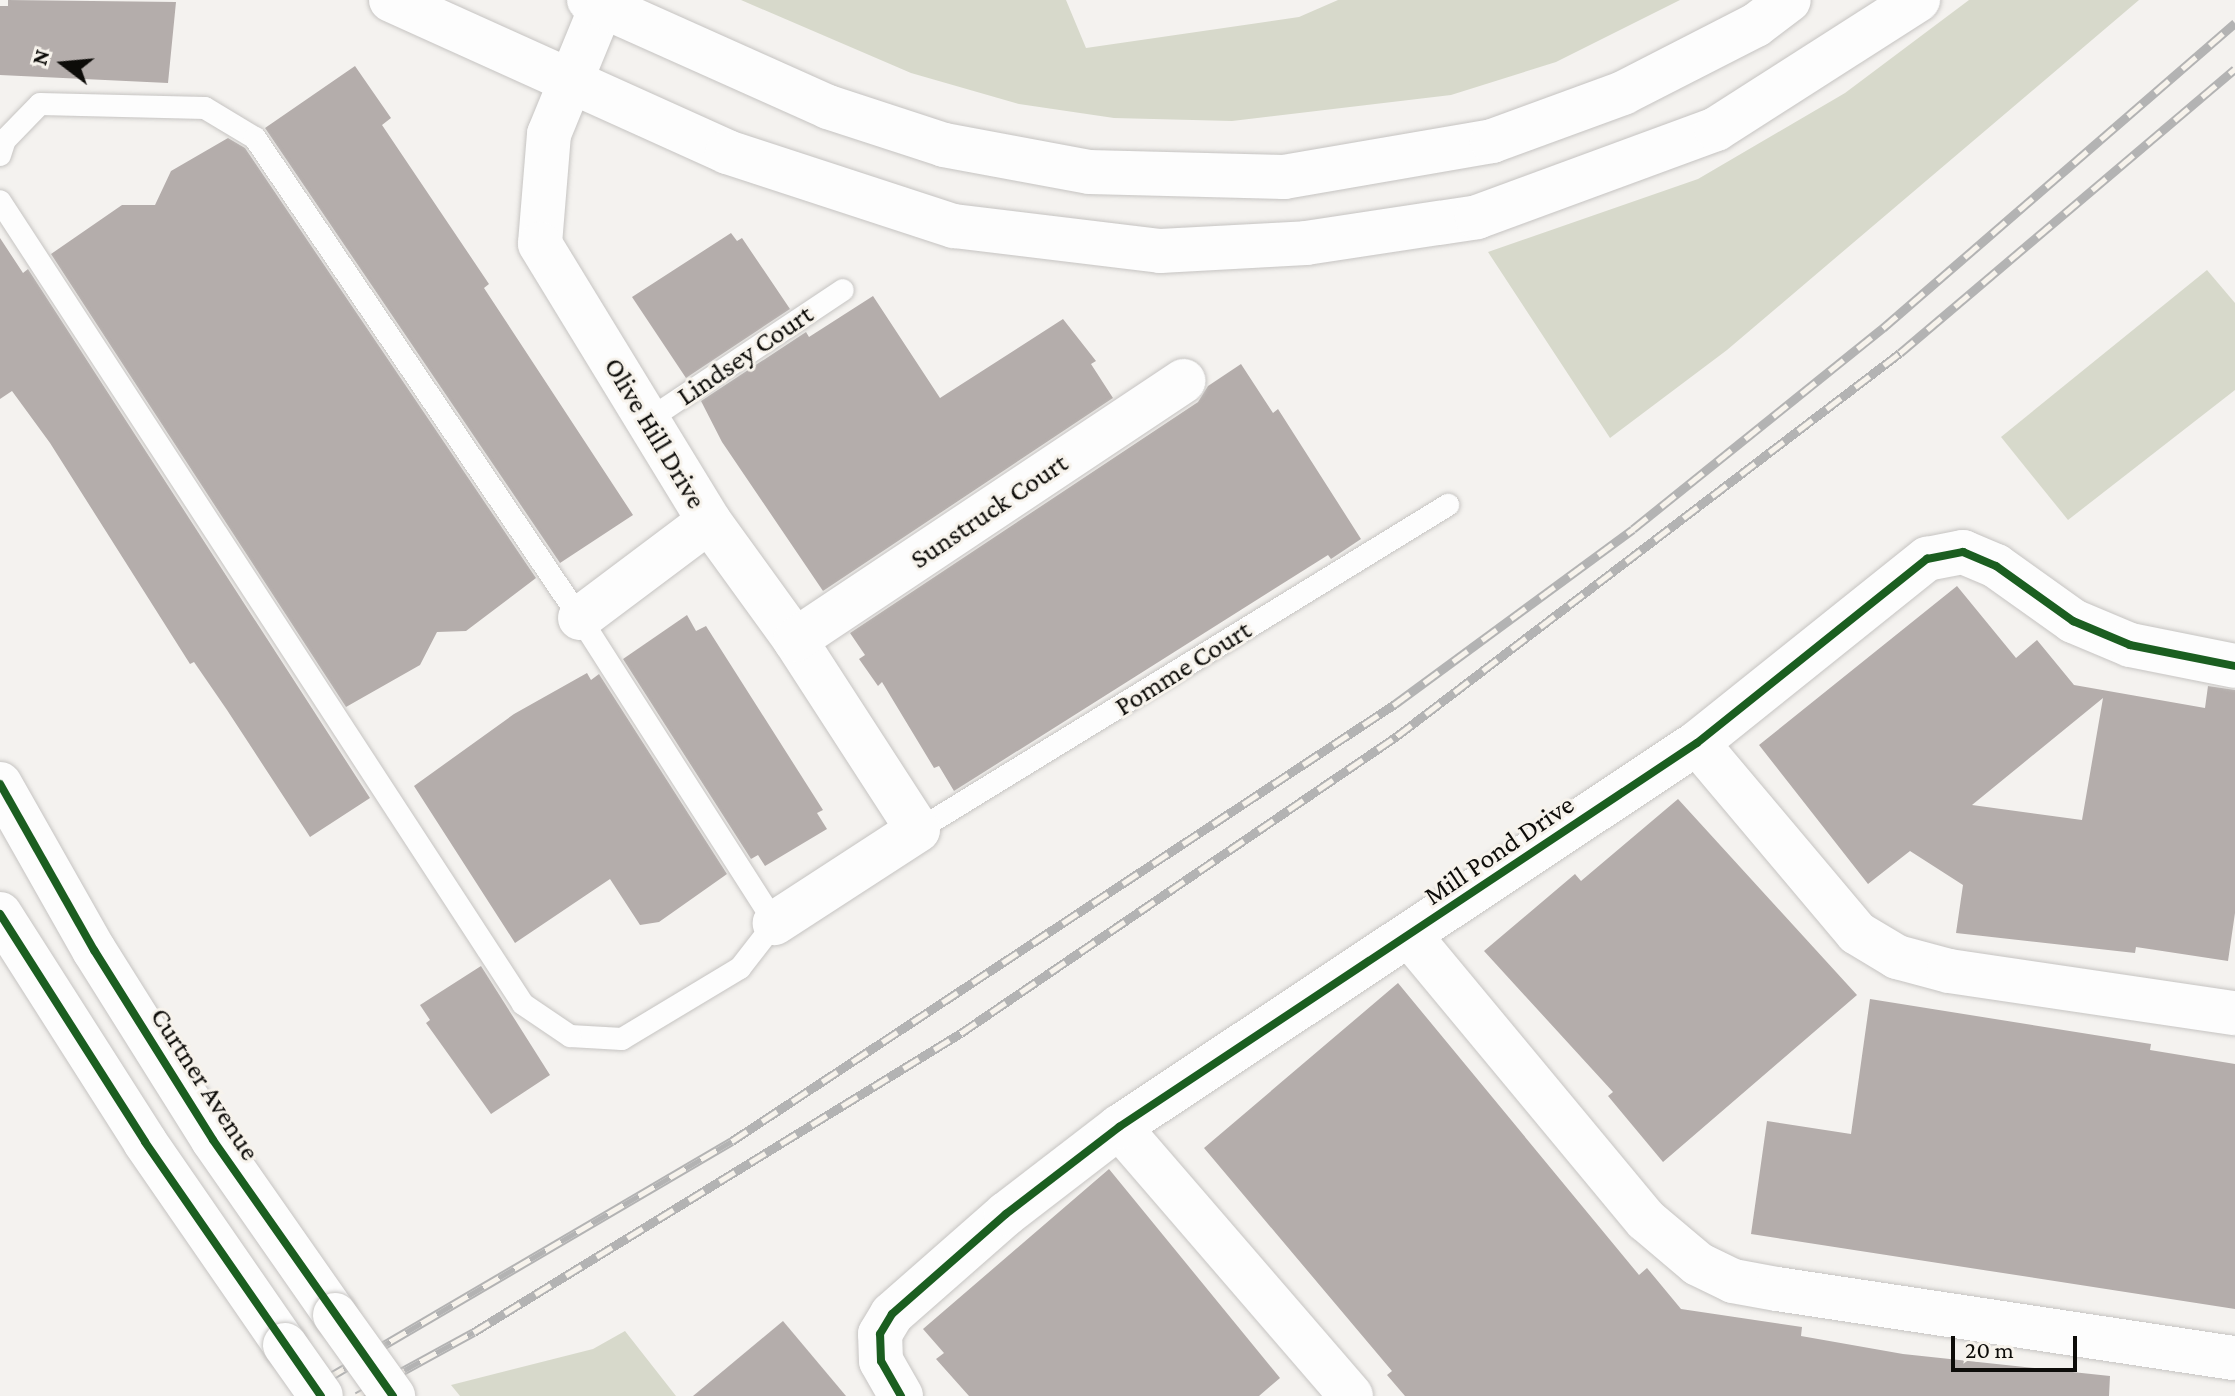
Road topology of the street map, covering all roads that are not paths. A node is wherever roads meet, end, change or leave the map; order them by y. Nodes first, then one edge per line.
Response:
1 (391, 0) edge
2 (1789, 0) edge
3 (1918, 0) edge
4 (598, 2) edge
5 (571, 81) junction
6 (0, 155) edge
7 (0, 201) edge
8 (843, 290) dead end
9 (1184, 381) dead end
10 (648, 420) junction
11 (1448, 505) dead end
12 (709, 521) junction
13 (580, 618) junction
14 (795, 640) junction
15 (2235, 666) edge
16 (1697, 743) junction
17 (0, 784) edge
18 (918, 830) junction
19 (0, 914) edge
20 (775, 923) junction
21 (1410, 936) junction
22 (2235, 1013) edge
23 (1119, 1127) junction
24 (2235, 1358) edge
25 (321, 1396) edge
26 (393, 1396) edge
27 (901, 1396) edge
28 (1351, 1396) edge

1 - 5 street
2 - 4 street
3 - 5 street
4 - 5 street, Olive Hill Drive
5 - 10 street, Olive Hill Drive
6 - 13 lane
7 - 20 lane
8 - 10 lane, Lindsey Court
9 - 14 street, Sunstruck Court
10 - 12 street, Olive Hill Drive
11 - 18 lane, Pomme Court
12 - 13 street
12 - 14 street, Olive Hill Drive
13 - 20 lane
14 - 18 street, Olive Hill Drive
15 - 16 street, Mill Pond Drive
16 - 21 street, Mill Pond Drive
16 - 22 street
17 - 26 street, Curtner Avenue, bridge
18 - 20 street
19 - 25 street, bridge
21 - 23 street, Mill Pond Drive
21 - 24 street, Mill Pond Drive
23 - 27 street, Mill Pond Drive
23 - 28 street

